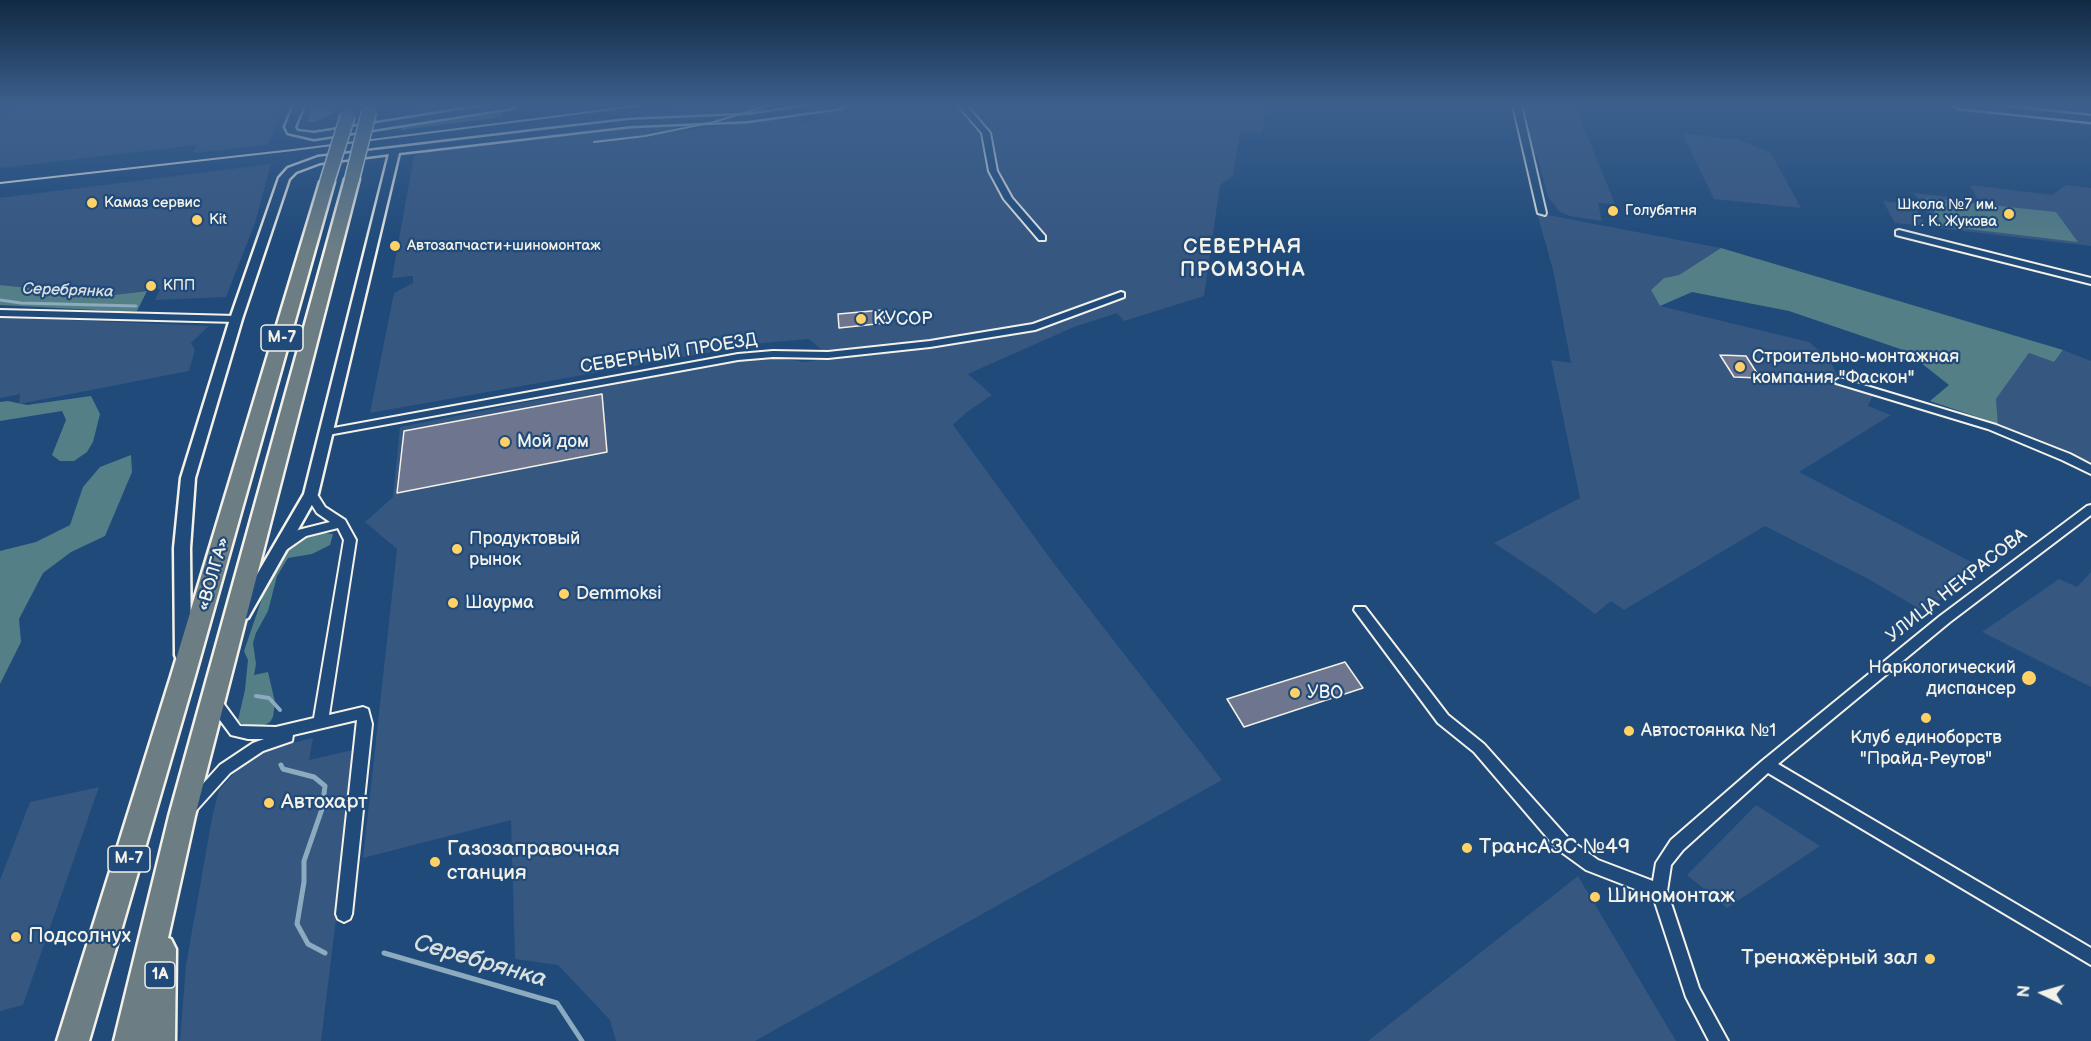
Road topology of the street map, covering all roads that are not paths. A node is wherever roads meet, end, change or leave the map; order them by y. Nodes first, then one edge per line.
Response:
1 (336, 154) edge
2 (359, 154) edge
3 (373, 154) edge
4 (394, 154) edge
5 (990, 154) edge
6 (1528, 154) edge
7 (1542, 213) dead end
8 (1899, 233) dead end
9 (1042, 238) dead end
10 (2091, 281) edge
11 (1121, 296) dead end
12 (0, 313) edge
13 (236, 319) junction
14 (1840, 381) dead end
15 (328, 432) junction
16 (2091, 470) edge
17 (311, 494) junction
18 (2091, 509) edge
19 (341, 523) junction
20 (277, 551) junction
21 (1360, 610) dead end
22 (230, 635) junction
23 (183, 676) junction
24 (213, 700) junction
25 (363, 716) junction
26 (321, 722) junction
27 (1767, 765) junction
28 (182, 816) junction
29 (1659, 891) junction
30 (161, 908) junction
31 (344, 914) dead end
32 (2091, 957) edge
33 (73, 1041) edge
34 (130, 1041) edge
35 (159, 1041) edge
36 (1719, 1041) edge

1 - 23 highway, «ВОЛГА» / М-7, bridge
2 - 22 highway, «ВОЛГА» / М-7, bridge
3 - 13 street
4 - 15 street
5 - 9 street
6 - 7 street
8 - 10 street
11 - 15 street, СЕВЕРНЫЙ ПРОЕЗД
12 - 13 street
13 - 23 street
14 - 16 street
15 - 17 street
17 - 19 street
17 - 20 street
18 - 27 street, УЛИЦА НЕКРАСОВА
19 - 20 street
19 - 26 street
20 - 22 street
21 - 29 street
22 - 24 highway, «ВОЛГА» / М-7
23 - 33 highway, «ВОЛГА» / М-7
24 - 26 street
24 - 28 highway, «ВОЛГА» / М-7
25 - 26 street
25 - 28 street
25 - 31 street
27 - 29 street, УЛИЦА НЕКРАСОВА
27 - 32 street
28 - 30 highway, «ВОЛГА» / М-7
29 - 36 street, УЛИЦА НЕКРАСОВА
30 - 34 highway, «ВОЛГА» / М-7
30 - 35 highway, 1A

